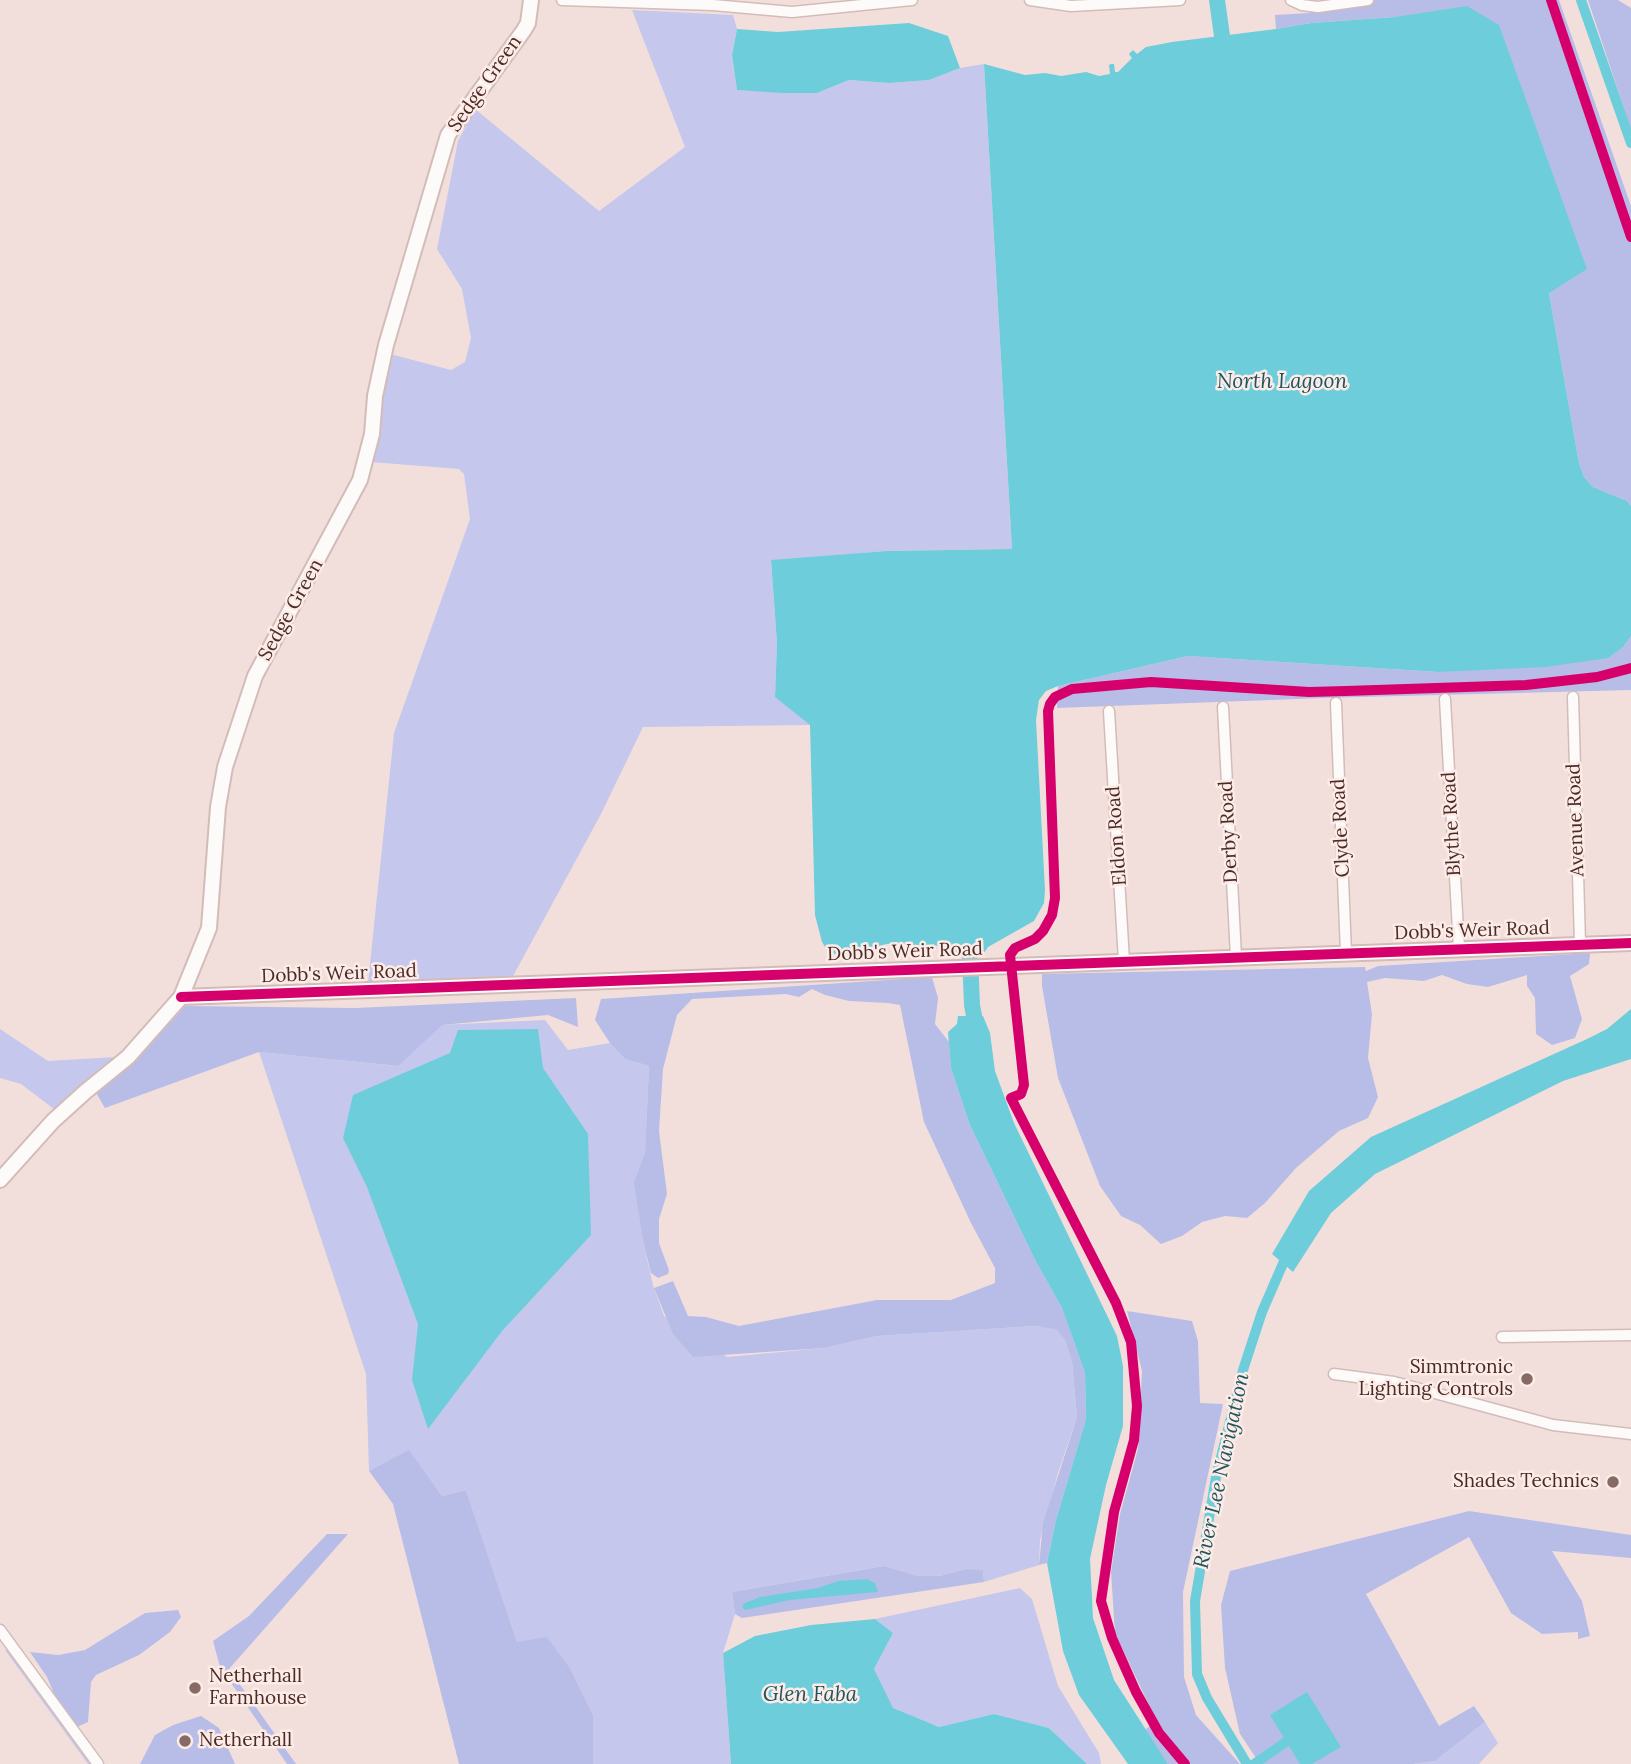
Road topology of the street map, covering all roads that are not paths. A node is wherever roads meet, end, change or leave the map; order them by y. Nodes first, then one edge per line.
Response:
1 (531, 0) edge
2 (562, 0) edge
3 (912, 0) edge
4 (1030, 0) edge
5 (1181, 0) edge
6 (1291, 0) edge
7 (1368, 0) edge
8 (1573, 696) dead end
9 (1445, 699) dead end
10 (1336, 704) dead end
11 (1223, 708) dead end
12 (1109, 711) dead end
13 (1631, 943) edge
14 (1580, 944) junction
15 (1459, 948) junction
16 (1346, 953) junction
17 (1236, 957) junction
18 (1124, 961) junction
19 (181, 997) junction
20 (0, 1180) edge
21 (1631, 1335) edge
22 (1503, 1337) dead end
23 (1334, 1374) dead end
24 (1631, 1434) edge
25 (0, 1630) edge
26 (98, 1764) edge

1 - 19 street, Sedge Green
2 - 3 street
4 - 5 street
6 - 7 street
8 - 14 street, Avenue Road
9 - 15 street, Blythe Road
10 - 16 street, Clyde Road
11 - 17 street, Derby Road
12 - 18 street, Eldon Road
13 - 14 street, Dobb's Weir Road
14 - 15 street, Dobb's Weir Road
15 - 16 street, Dobb's Weir Road
16 - 17 street, Dobb's Weir Road
17 - 18 street, Dobb's Weir Road
18 - 19 street, Dobb's Weir Road
19 - 20 street, Sedge Green
21 - 22 street
23 - 24 street
25 - 26 street

